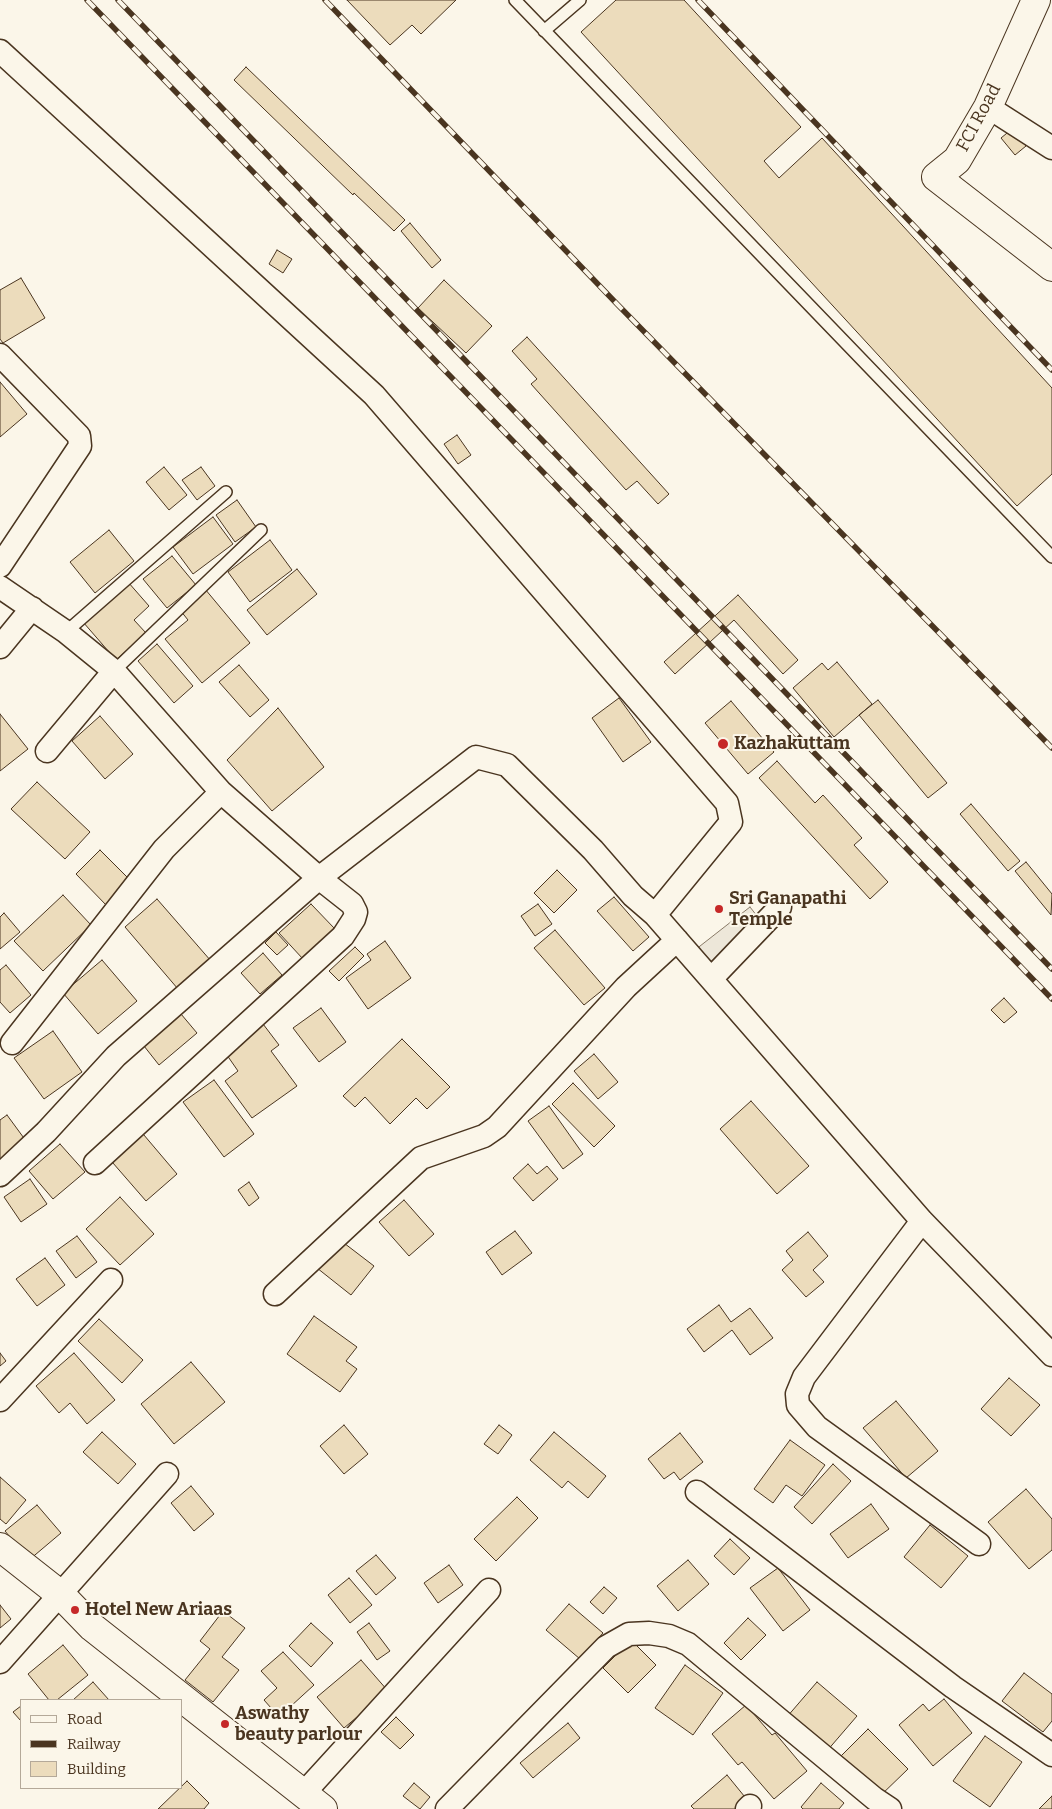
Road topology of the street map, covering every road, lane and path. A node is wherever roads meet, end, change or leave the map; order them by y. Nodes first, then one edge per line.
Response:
1 (515, 0) edge
2 (580, 0) edge
3 (1036, 0) edge
4 (544, 31) junction
5 (0, 51) edge
6 (988, 107) junction
7 (1052, 148) edge
8 (1052, 267) edge
9 (0, 355) edge
10 (226, 492) dead end
11 (261, 530) dead end
12 (1052, 557) edge
13 (0, 566) edge
14 (0, 587) edge
15 (32, 608) junction
16 (66, 632) junction
17 (0, 646) edge
18 (114, 671) junction
19 (47, 751) dead end
20 (220, 792) junction
21 (319, 878) junction
22 (780, 907) dead end
23 (655, 915) junction
24 (677, 940) junction
25 (712, 978) junction
26 (12, 1043) dead end
27 (95, 1163) dead end
28 (0, 1176) edge
29 (922, 1220) junction
30 (111, 1280) dead end
31 (275, 1294) dead end
32 (1052, 1355) edge
33 (0, 1400) edge
34 (167, 1474) dead end
35 (697, 1492) dead end
36 (979, 1544) dead end
37 (0, 1547) edge
38 (489, 1590) dead end
39 (61, 1595) junction
40 (0, 1662) edge
41 (1052, 1755) edge
42 (313, 1802) edge
43 (446, 1809) edge
44 (890, 1809) edge

1 - 4 lane
2 - 4 lane
3 - 6 main road, FCI Road
4 - 12 lane
5 - 23 street
6 - 7 street
6 - 8 main road, FCI Road
9 - 13 street
10 - 16 lane
11 - 18 lane
14 - 15 street
15 - 16 street
15 - 17 street
16 - 18 street
18 - 19 street
18 - 20 street
20 - 21 street
20 - 26 street
21 - 23 street
21 - 27 street
21 - 28 street
22 - 25 street
23 - 24 street
24 - 25 street
24 - 31 street
25 - 29 street
29 - 32 street
29 - 36 street
30 - 33 street
34 - 39 street
35 - 41 street
37 - 39 main road
38 - 42 street
39 - 40 street
39 - 42 main road
43 - 44 street

